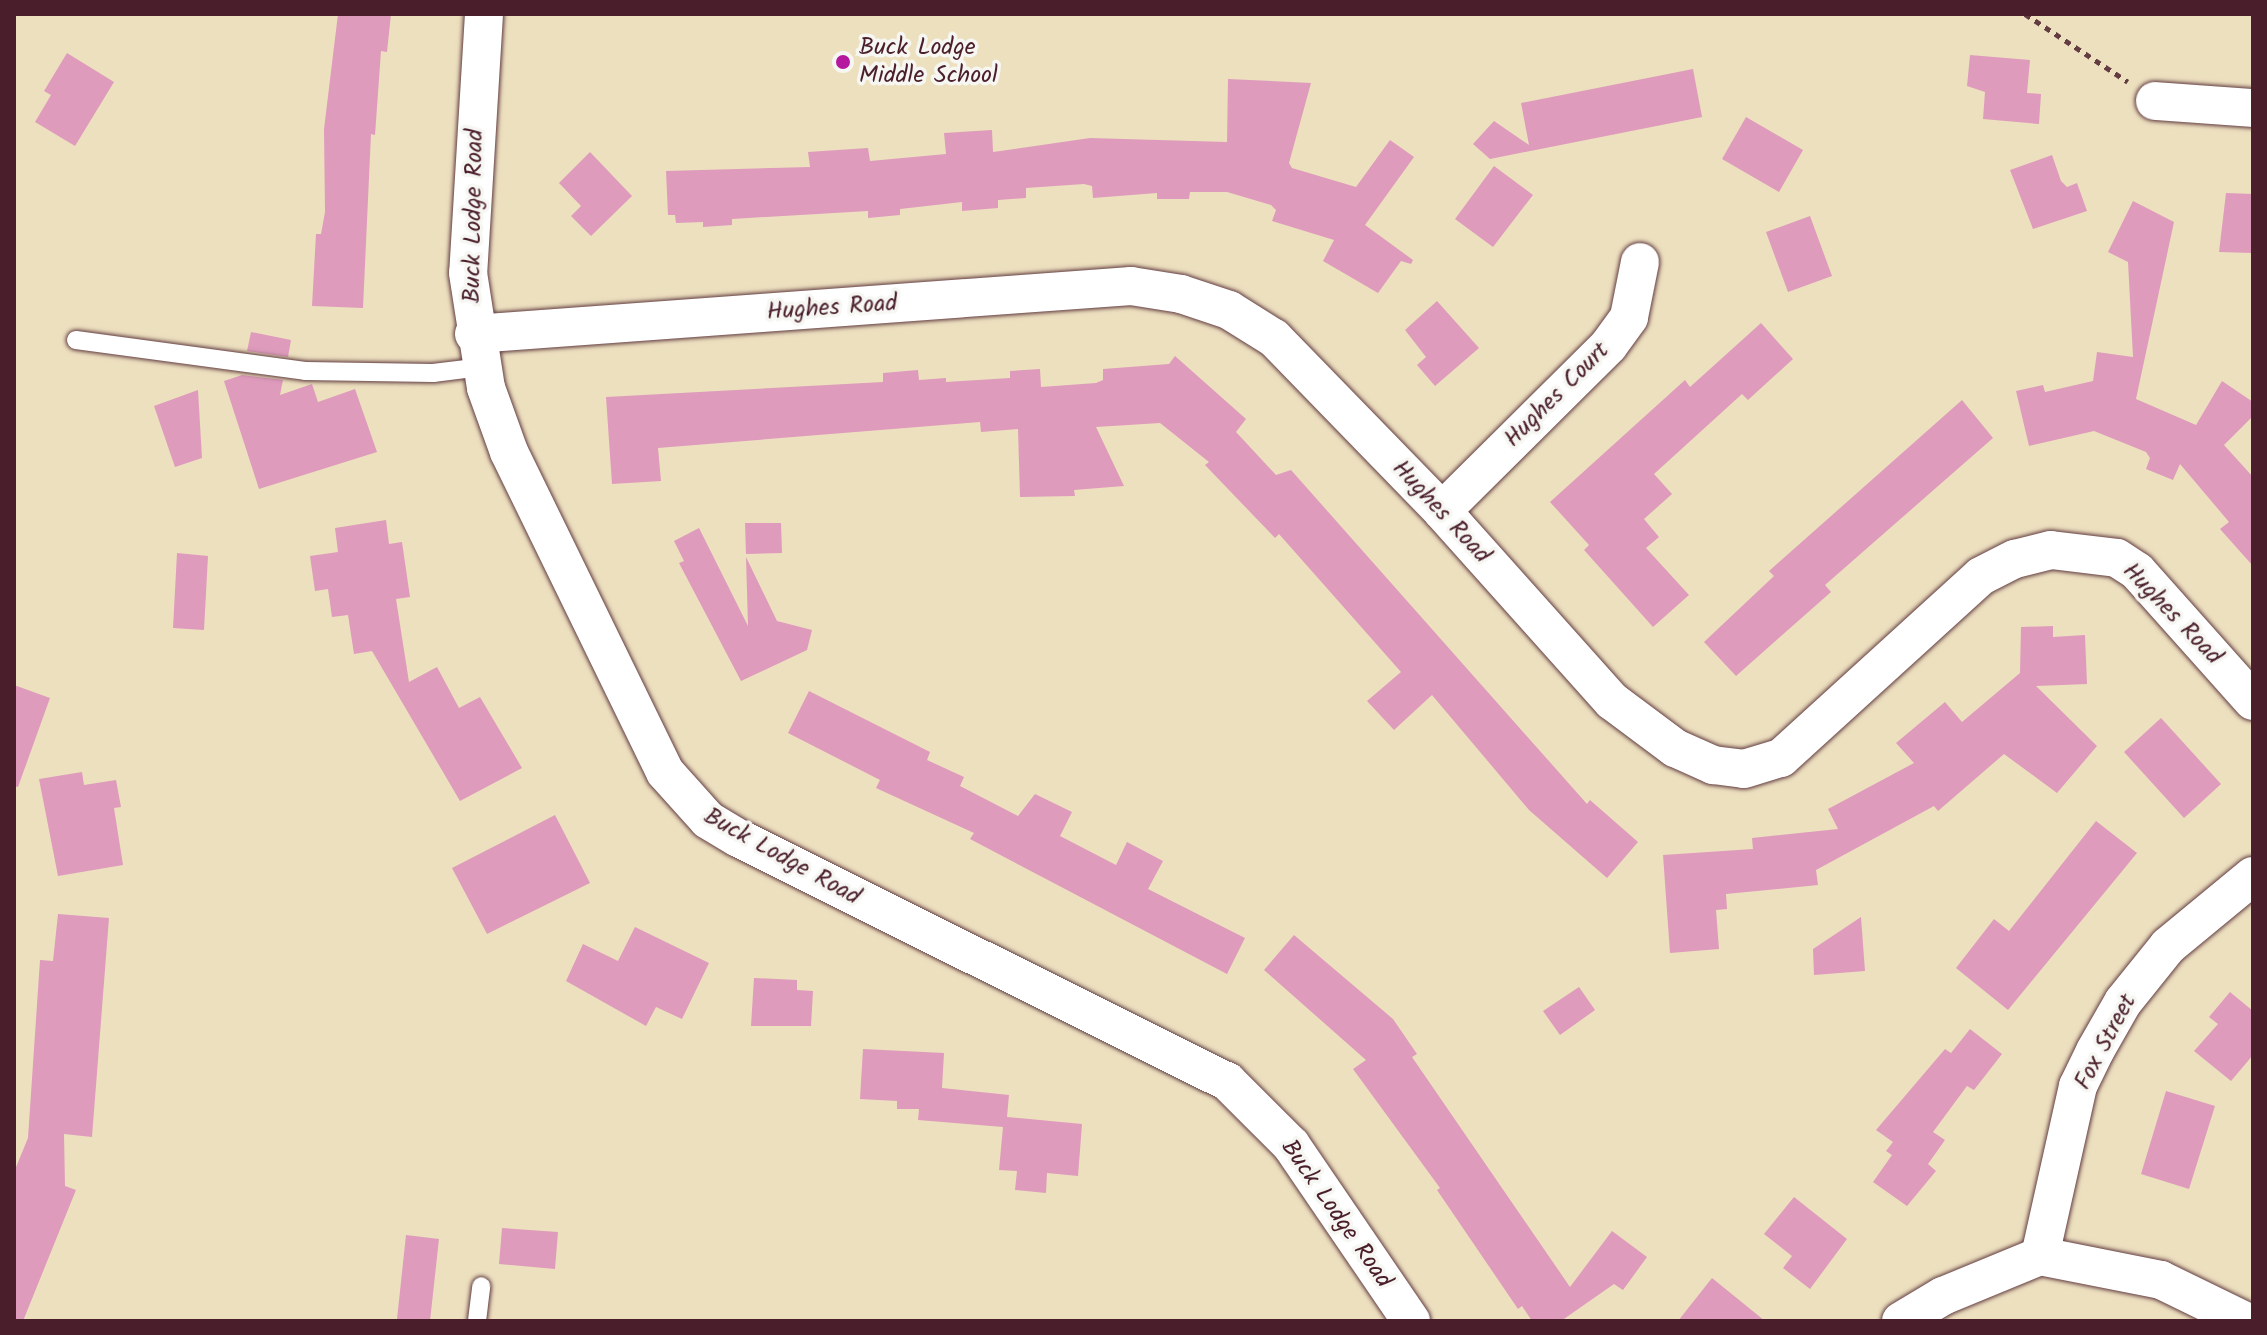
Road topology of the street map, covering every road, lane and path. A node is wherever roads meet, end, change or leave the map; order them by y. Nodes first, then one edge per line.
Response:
1 (484, 14) edge
2 (2025, 14) edge
3 (2155, 101) joint
4 (2253, 108) edge
5 (1640, 262) dead end
6 (76, 340) dead end
7 (477, 350) junction
8 (1442, 511) junction
9 (2253, 701) edge
10 (2253, 876) edge
11 (2040, 1256) junction
12 (481, 1286) dead end
13 (477, 1321) edge
14 (1411, 1321) edge
15 (1901, 1321) edge
16 (2245, 1321) edge

1 - 7 street, Buck Lodge Road
2 - 3 path
3 - 4 street
5 - 8 street, Hughes Court
6 - 7 lane
7 - 8 street, Hughes Road
7 - 14 street, Buck Lodge Road
8 - 9 street, Hughes Road
10 - 11 street, Fox Street
11 - 15 street
11 - 16 street
12 - 13 lane

